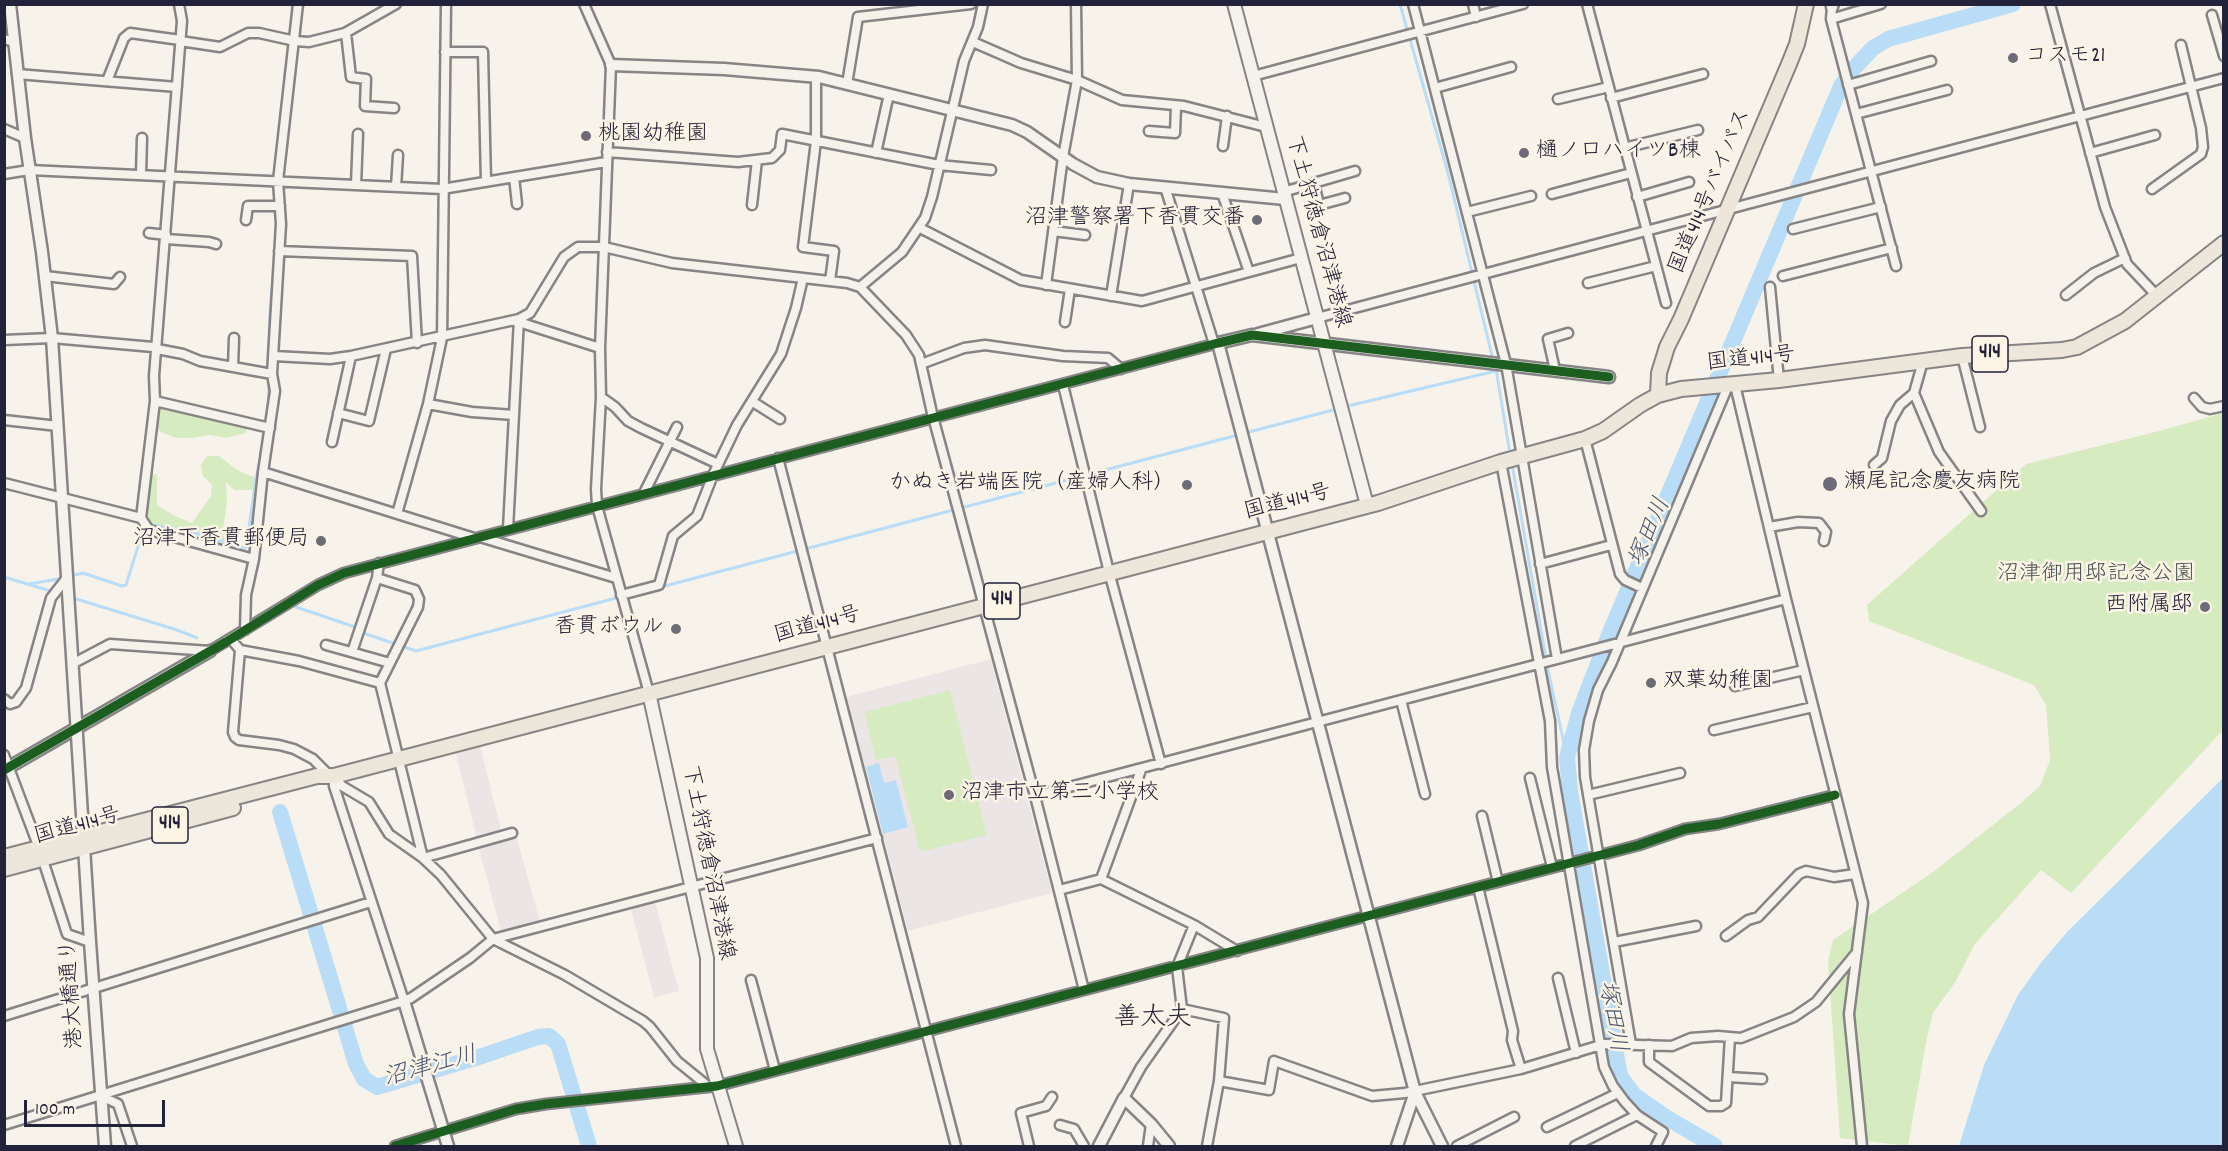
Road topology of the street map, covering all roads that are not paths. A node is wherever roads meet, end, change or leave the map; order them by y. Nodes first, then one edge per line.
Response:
1 (10, 4) edge
2 (179, 4) edge
3 (298, 4) edge
4 (396, 4) edge
5 (446, 4) edge
6 (584, 4) edge
7 (971, 4) edge
8 (983, 4) edge
9 (1076, 4) edge
10 (1234, 4) edge
11 (1413, 4) edge
12 (1473, 4) edge
13 (1523, 4) edge
14 (1587, 4) edge
15 (1806, 4) edge
16 (1881, 4) edge
17 (2050, 5) edge
18 (1833, 6) edge
19 (2212, 15) dead end
20 (1476, 17) junction
21 (1831, 19) junction
22 (1418, 32) junction
23 (346, 33) junction
24 (180, 40) junction
25 (291, 40) junction
26 (9, 41) edge
27 (973, 42) junction
28 (2181, 45) dead end
29 (445, 52) junction
30 (2223, 56) edge
31 (1931, 61) dead end
32 (611, 65) junction
33 (1511, 67) dead end
34 (17, 74) junction
35 (1703, 74) dead end
36 (816, 76) junction
37 (1253, 76) junction
38 (2223, 78) edge
39 (1077, 80) junction
40 (107, 81) junction
41 (847, 84) junction
42 (177, 87) junction
43 (1608, 87) junction
44 (1848, 87) junction
45 (2191, 87) junction
46 (1435, 88) junction
47 (1947, 90) dead end
48 (889, 94) junction
49 (1611, 98) junction
50 (1558, 99) dead end
51 (1176, 106) junction
52 (394, 108) dead end
53 (951, 110) junction
54 (1856, 114) junction
55 (1227, 116) junction
56 (2080, 117) junction
57 (1266, 127) junction
58 (4, 129) edge
59 (1698, 130) dead end
60 (1149, 131) dead end
61 (358, 134) dead end
62 (2155, 135) dead end
63 (25, 138) junction
64 (142, 138) dead end
65 (816, 141) junction
66 (1223, 146) dead end
67 (1624, 148) junction
68 (607, 152) junction
69 (876, 153) junction
70 (2090, 153) junction
71 (398, 155) dead end
72 (1063, 157) junction
73 (757, 160) junction
74 (606, 162) junction
75 (939, 165) junction
76 (29, 170) junction
77 (991, 170) dead end
78 (1355, 171) dead end
79 (1872, 171) junction
80 (1631, 173) junction
81 (4, 174) edge
82 (141, 175) junction
83 (171, 177) junction
84 (514, 177) junction
85 (273, 181) junction
86 (486, 182) junction
87 (1689, 182) dead end
88 (1314, 183) junction
89 (1129, 184) junction
90 (356, 185) junction
91 (396, 187) junction
92 (1165, 187) junction
93 (442, 189) junction
94 (2152, 189) dead end
95 (1222, 193) junction
96 (1552, 194) dead end
97 (1284, 196) junction
98 (1531, 196) dead end
99 (1637, 197) junction
100 (1345, 198) dead end
101 (517, 204) dead end
102 (752, 205) dead end
103 (279, 206) junction
104 (1881, 207) junction
105 (1727, 211) junction
106 (1467, 212) junction
107 (246, 220) dead end
108 (920, 228) junction
109 (1793, 229) dead end
110 (1053, 231) junction
111 (1646, 231) junction
112 (149, 233) dead end
113 (1085, 236) dead end
114 (166, 237) junction
115 (216, 244) dead end
116 (604, 247) junction
117 (1892, 248) junction
118 (2222, 248) edge
119 (279, 251) junction
120 (1301, 258) junction
121 (2125, 258) junction
122 (1656, 266) junction
123 (1896, 266) dead end
124 (1249, 272) junction
125 (1482, 274) junction
126 (45, 276) junction
127 (1783, 276) dead end
128 (120, 278) dead end
129 (803, 278) junction
130 (830, 281) junction
131 (1588, 283) dead end
132 (1046, 285) junction
133 (1197, 286) junction
134 (860, 287) junction
135 (1770, 287) dead end
136 (1070, 289) junction
137 (2066, 295) dead end
138 (1111, 296) junction
139 (2158, 297) junction
140 (1666, 303) dead end
141 (1317, 318) junction
142 (519, 320) junction
143 (1065, 322) dead end
144 (1568, 333) dead end
145 (1252, 335) junction
146 (52, 338) junction
147 (234, 338) dead end
148 (442, 338) junction
149 (4, 340) edge
150 (1324, 342) junction
151 (417, 343) junction
152 (1216, 344) junction
153 (600, 348) junction
154 (157, 349) junction
155 (386, 349) junction
156 (274, 356) junction
157 (351, 356) junction
158 (1962, 356) junction
159 (1923, 361) junction
160 (921, 364) junction
161 (1506, 364) junction
162 (233, 367) junction
163 (1121, 369) junction
164 (1555, 370) junction
165 (269, 374) junction
166 (1609, 377) dead end
167 (1779, 380) junction
168 (1063, 384) junction
169 (1729, 386) junction
170 (1914, 393) junction
171 (1658, 395) junction
172 (601, 397) junction
173 (2194, 398) dead end
174 (155, 401) junction
175 (753, 402) junction
176 (428, 404) junction
177 (2223, 406) edge
178 (338, 413) junction
179 (514, 415) junction
180 (934, 418) junction
181 (780, 419) dead end
182 (4, 420) edge
183 (58, 426) junction
184 (677, 426) dead end
185 (267, 427) junction
186 (1980, 427) dead end
187 (1585, 439) junction
188 (332, 442) dead end
189 (669, 442) junction
190 (1521, 456) junction
191 (778, 458) junction
192 (1501, 462) junction
193 (718, 464) junction
194 (1874, 465) dead end
195 (263, 472) junction
196 (713, 475) junction
197 (4, 483) edge
198 (644, 493) junction
199 (63, 499) junction
200 (1367, 505) junction
201 (597, 506) junction
202 (1981, 511) dead end
203 (397, 514) junction
204 (141, 518) junction
205 (1769, 527) junction
206 (508, 529) junction
207 (1268, 531) junction
208 (477, 537) junction
209 (1824, 540) dead end
210 (1611, 545) junction
211 (254, 559) junction
212 (379, 563) junction
213 (1540, 564) junction
214 (1109, 572) junction
215 (377, 578) junction
216 (616, 578) junction
217 (66, 579) junction
218 (1640, 587) junction
219 (621, 595) junction
220 (1786, 599) junction
221 (983, 606) junction
222 (245, 630) junction
223 (231, 639) junction
224 (1616, 644) junction
225 (326, 645) dead end
226 (826, 647) junction
227 (240, 650) junction
228 (210, 651) junction
229 (352, 652) junction
230 (1557, 659) junction
231 (390, 663) junction
232 (72, 664) junction
233 (1539, 664) junction
234 (1804, 670) junction
235 (380, 683) junction
236 (1735, 686) dead end
237 (649, 693) junction
238 (1401, 700) junction
239 (7, 701) edge
240 (1813, 707) junction
241 (4, 713) edge
242 (1317, 722) junction
243 (76, 730) junction
244 (1714, 730) dead end
245 (4, 755) edge
246 (398, 759) junction
247 (1161, 764) junction
248 (7, 769) edge
249 (1141, 770) junction
250 (1680, 773) dead end
251 (334, 776) junction
252 (1530, 778) dead end
253 (1425, 794) dead end
254 (1588, 795) junction
255 (1835, 795) junction
256 (1035, 796) junction
257 (1482, 816) dead end
258 (512, 833) dead end
259 (878, 838) junction
260 (84, 843) junction
261 (41, 853) junction
262 (1597, 855) junction
263 (4, 857) edge
264 (423, 858) junction
265 (1570, 862) junction
266 (1552, 867) junction
267 (4, 868) edge
268 (1855, 874) junction
269 (1101, 879) junction
270 (1498, 882) junction
271 (692, 886) junction
272 (1478, 887) junction
273 (1059, 890) junction
274 (371, 902) junction
275 (1368, 915) junction
276 (1194, 925) junction
277 (1696, 926) dead end
278 (1726, 936) dead end
279 (493, 939) junction
280 (90, 942) junction
281 (1614, 942) junction
282 (1237, 951) junction
283 (1857, 952) junction
284 (1177, 967) junction
285 (1558, 978) dead end
286 (751, 980) dead end
287 (94, 989) junction
288 (1084, 990) junction
289 (404, 1001) junction
290 (1182, 1009) junction
291 (4, 1016) edge
292 (927, 1031) junction
293 (1730, 1037) junction
294 (1629, 1044) junction
295 (1602, 1045) junction
296 (1649, 1045) junction
297 (1576, 1053) junction
298 (1521, 1069) junction
299 (775, 1070) junction
300 (1728, 1077) junction
301 (1762, 1079) dead end
302 (1219, 1081) junction
303 (713, 1086) junction
304 (1415, 1092) junction
305 (1618, 1093) junction
306 (101, 1096) junction
307 (1052, 1096) dead end
308 (1124, 1098) junction
309 (1637, 1115) junction
310 (1514, 1117) dead end
311 (1151, 1124) junction
312 (4, 1125) edge
313 (1060, 1125) dead end
314 (1547, 1127) dead end
315 (443, 1132) junction
316 (105, 1146) edge
317 (132, 1146) edge
318 (395, 1146) edge
319 (448, 1146) edge
320 (736, 1146) edge
321 (956, 1146) edge
322 (1029, 1146) edge
323 (1084, 1146) edge
324 (1099, 1146) edge
325 (1148, 1146) edge
326 (1169, 1146) edge
327 (1207, 1146) edge
328 (1397, 1146) edge
329 (1442, 1146) edge
330 (1456, 1146) edge
331 (1575, 1146) edge
332 (1656, 1146) edge
333 (1862, 1146) edge

1 - 26 street, 港大橋通り
2 - 24 street
3 - 25 street
4 - 23 street
5 - 29 street
6 - 32 street
7 - 41 street
8 - 27 street
9 - 39 street
10 - 37 main road, 下土狩徳倉沼津港線
11 - 22 street
12 - 20 street
13 - 20 street
14 - 43 street
15 - 105 highway, 国道414号バイパス
16 - 21 street
17 - 56 street
18 - 21 street
19 - 30 street
20 - 22 street
21 - 44 street
22 - 37 street
22 - 46 street
23 - 25 street
23 - 52 street
24 - 25 street
24 - 40 street
24 - 42 street
25 - 85 street
26 - 34 street, 港大橋通り
27 - 39 street
27 - 53 street
28 - 45 street
29 - 86 street
29 - 93 street
31 - 44 street
32 - 36 street
32 - 68 street
33 - 46 street
34 - 40 street
34 - 63 street, 港大橋通り
35 - 49 street
36 - 41 street
36 - 65 street
37 - 57 main road, 下土狩徳倉沼津港線
38 - 45 street
39 - 51 street
39 - 72 street
40 - 42 street
41 - 48 street
42 - 83 street
43 - 49 street
43 - 50 street
44 - 54 street
45 - 56 street
45 - 94 street
46 - 106 street
47 - 54 street
48 - 53 street
48 - 69 street
49 - 67 street
51 - 55 street
51 - 60 street
53 - 72 street
53 - 75 street
54 - 79 street
55 - 57 street
55 - 66 street
56 - 70 street
56 - 79 street
57 - 97 main road, 下土狩徳倉沼津港線
58 - 63 street
59 - 67 street
61 - 90 street
62 - 70 street
63 - 76 street, 港大橋通り
64 - 82 street
65 - 69 street
65 - 73 street
65 - 130 street
67 - 80 street
68 - 73 street
68 - 74 street
69 - 75 street
70 - 121 street
71 - 91 street
72 - 89 street
72 - 110 street
73 - 102 street
74 - 84 street
74 - 116 street
75 - 77 street
75 - 108 street
76 - 81 street
76 - 82 street
76 - 126 street, 港大橋通り
78 - 88 street
79 - 104 street
79 - 105 street
80 - 96 street
80 - 99 street
82 - 83 street
83 - 85 street
83 - 114 street
84 - 86 street
84 - 101 street
85 - 90 street
85 - 103 street
86 - 93 street
87 - 99 street
88 - 97 street
88 - 100 street
89 - 92 street
89 - 138 street
90 - 91 street
91 - 93 street
92 - 95 street
92 - 133 street
93 - 148 street
95 - 97 street
95 - 124 street
97 - 120 main road, 下土狩徳倉沼津港線
98 - 106 street
99 - 111 street
103 - 107 street
103 - 119 street
104 - 109 street
104 - 117 street
105 - 111 street
105 - 171 highway, 国道414号バイパス
106 - 125 street
108 - 132 street
108 - 134 street
110 - 113 street
110 - 132 street
111 - 122 street
111 - 125 street
112 - 114 street
114 - 115 street
114 - 154 street
116 - 129 street
116 - 142 street
116 - 153 street
117 - 123 street
117 - 127 street
118 - 139 highway, 国道414号 / 414
119 - 151 street
119 - 156 street
120 - 124 street
120 - 141 main road, 下土狩徳倉沼津港線
121 - 137 street
121 - 139 street
122 - 131 street
122 - 140 street
124 - 133 street
125 - 141 street
125 - 161 street
126 - 128 street
126 - 146 street, 港大橋通り
129 - 130 street
129 - 175 street
130 - 134 street
132 - 136 street
133 - 138 street
133 - 152 street
134 - 160 street
135 - 167 street
136 - 138 street
136 - 143 street
139 - 158 highway, 国道414号 / 414
141 - 145 street
141 - 150 main road, 下土狩徳倉沼津港線
142 - 148 street
142 - 153 street
142 - 179 street
144 - 164 street
145 - 150 street
145 - 152 street
146 - 149 street
146 - 154 street
146 - 183 street, 港大橋通り
147 - 162 street
148 - 151 street
148 - 176 street
150 - 161 street
150 - 200 main road, 下土狩徳倉沼津港線
151 - 155 street
152 - 163 street
152 - 207 street
153 - 172 street
154 - 162 street
154 - 174 street
155 - 157 street
155 - 178 street
156 - 157 street
156 - 165 street
157 - 178 street
158 - 159 highway, 国道414号 / 414
158 - 186 street
159 - 167 highway, 国道414号 / 414
159 - 170 street
160 - 163 street
160 - 180 street
161 - 164 street
161 - 190 street
162 - 165 street
163 - 168 street
164 - 166 street
165 - 185 street
167 - 169 highway, 国道414号 / 414
168 - 180 street
168 - 214 street
169 - 171 highway, 国道414号 / 414
169 - 205 street
169 - 218 street
170 - 194 street
170 - 202 street
171 - 187 highway, 国道414号 / 414
172 - 189 street
172 - 201 street
173 - 177 street
174 - 185 street
174 - 204 street
175 - 181 street
175 - 193 street
176 - 179 street
176 - 203 street
178 - 188 street
179 - 206 street
180 - 191 street
180 - 221 street
182 - 183 street
183 - 199 street, 港大橋通り
184 - 189 street
185 - 195 street
187 - 190 highway, 国道414号 / 414
187 - 210 street
189 - 193 street
189 - 198 street
190 - 192 highway, 国道414号 / 414
190 - 213 street
191 - 196 street
191 - 226 street
192 - 200 highway, 国道414号 / 414
192 - 233 street
193 - 196 street
195 - 203 street
195 - 211 street
196 - 198 street
196 - 219 street
197 - 199 street
198 - 201 street
199 - 204 street
199 - 217 street, 港大橋通り
200 - 207 highway, 国道414号 / 414
201 - 206 street
201 - 216 street
203 - 208 street
204 - 211 street
205 - 209 street
205 - 220 street
206 - 208 street
207 - 214 highway, 国道414号 / 414
207 - 242 street
208 - 212 street
208 - 216 street
210 - 213 street
210 - 218 street
211 - 222 street
212 - 215 street
212 - 222 street
213 - 230 street
214 - 221 highway, 国道414号 / 414
214 - 247 street
215 - 229 street
215 - 231 street
216 - 219 street
217 - 232 street, 港大橋通り
217 - 239 street
218 - 224 street
219 - 237 street
220 - 224 street
220 - 234 street
221 - 226 highway, 国道414号 / 414
221 - 256 street
222 - 223 street
223 - 227 street
223 - 228 street
224 - 230 street
224 - 254 street
225 - 229 street
226 - 237 highway, 国道414号 / 414
226 - 259 street
227 - 235 street
227 - 251 street
228 - 232 street
228 - 243 street
229 - 231 street
230 - 233 street
231 - 235 street
232 - 243 street, 港大橋通り
233 - 238 street
233 - 265 street
234 - 236 street
234 - 240 street
235 - 246 street
237 - 246 highway, 国道414号 / 414
237 - 271 main road, 下土狩徳倉沼津港線
238 - 242 street
238 - 253 street
239 - 241 street
240 - 244 street
240 - 255 street
242 - 247 street
242 - 275 street
243 - 248 street
243 - 260 street, 港大橋通り
245 - 248 street
246 - 251 highway, 国道414号 / 414
246 - 264 street
247 - 249 street
248 - 261 street
249 - 256 street
249 - 269 street
250 - 254 street
251 - 260 highway, 国道414号 / 414
251 - 264 street
251 - 274 street
252 - 266 street
254 - 262 street
255 - 262 street
255 - 268 street
256 - 273 street
257 - 270 street
258 - 264 street
259 - 271 street
259 - 292 street
260 - 261 highway, 国道414号 / 414
260 - 280 street, 港大橋通り
261 - 263 highway, 国道414号 / 414
261 - 267 highway, 国道414号 / 414
261 - 280 street
262 - 265 street
262 - 281 street
264 - 279 street
265 - 266 street
265 - 295 street
266 - 270 street
268 - 278 street
268 - 283 street
269 - 273 street
269 - 276 street
270 - 272 street
271 - 279 street
271 - 303 main road, 下土狩徳倉沼津港線
272 - 275 street
272 - 298 street
273 - 288 street
274 - 287 street
274 - 289 street
275 - 282 street
275 - 304 street
276 - 282 street
276 - 284 street
277 - 281 street
279 - 289 street
279 - 303 street
280 - 287 street, 港大橋通り
281 - 294 street
282 - 284 street
283 - 293 street
283 - 333 street
284 - 288 street
284 - 290 street
285 - 297 street
286 - 299 street
287 - 291 street
287 - 306 street, 港大橋通り
288 - 292 street
289 - 306 street
289 - 315 street
290 - 302 street
290 - 308 street
292 - 299 street
292 - 321 street
293 - 296 street
293 - 300 street
294 - 295 street
294 - 296 street
295 - 297 street
295 - 305 street
296 - 300 street
297 - 298 street
298 - 304 street
299 - 303 street
300 - 301 street
302 - 304 street
302 - 327 street
303 - 315 street
303 - 320 main road, 下土狩徳倉沼津港線
304 - 328 street
304 - 329 street
305 - 309 street
305 - 314 street
306 - 312 street
306 - 316 street, 港大橋通り
306 - 317 street
307 - 322 street
308 - 311 street
308 - 324 street
309 - 331 street
309 - 332 street
310 - 330 street
311 - 325 street
311 - 326 street
313 - 323 street
315 - 318 street
315 - 319 street

